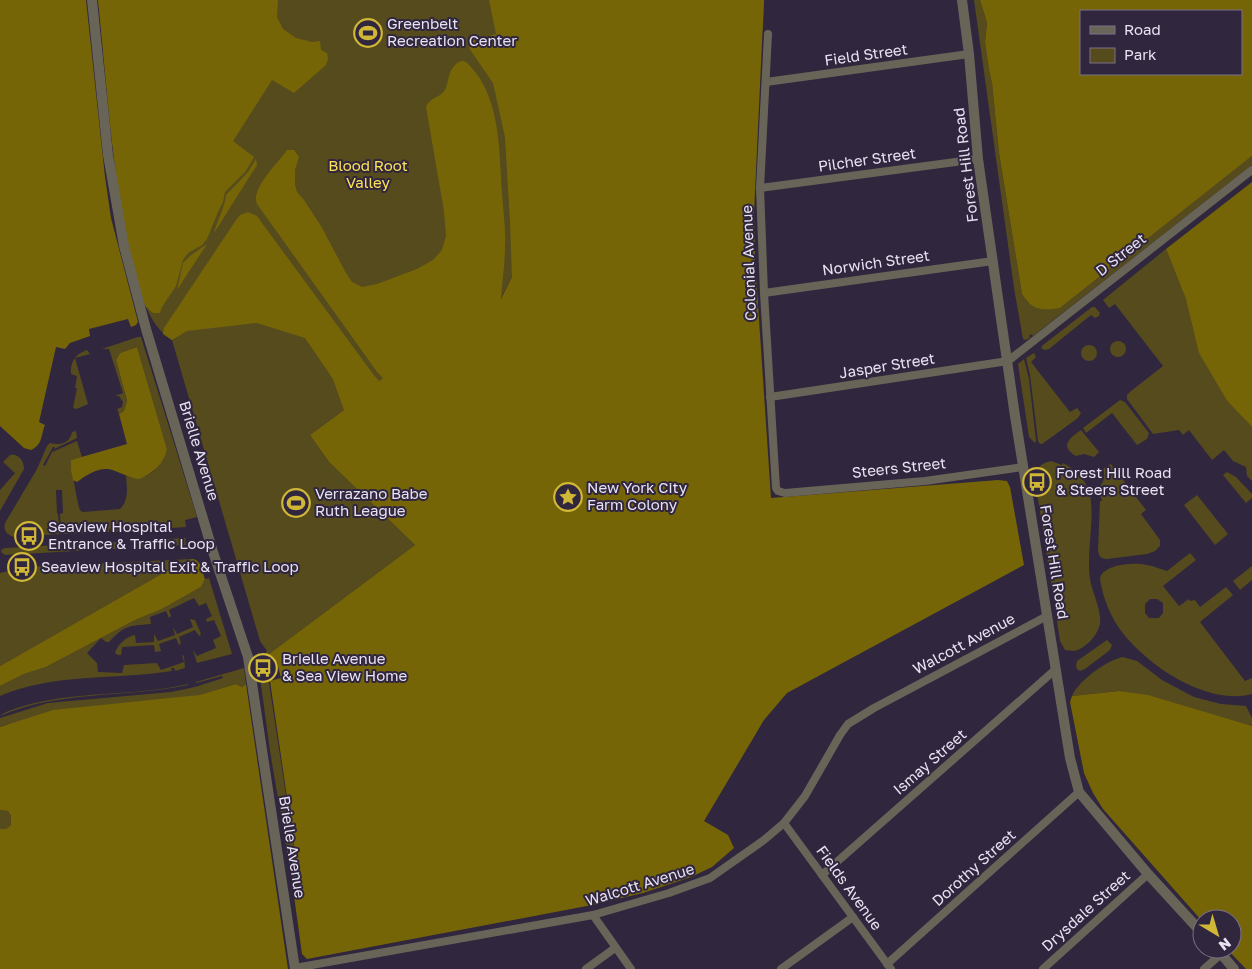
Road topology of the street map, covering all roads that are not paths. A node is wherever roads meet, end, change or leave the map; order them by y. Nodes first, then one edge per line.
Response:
1 (92, 0) edge
2 (962, 0) edge
3 (768, 34) dead end
4 (969, 54) junction
5 (766, 82) junction
6 (978, 159) junction
7 (1252, 170) edge
8 (760, 188) junction
9 (993, 261) junction
10 (764, 293) junction
11 (1008, 361) junction
12 (770, 397) junction
13 (1023, 467) junction
14 (778, 491) joint
15 (1047, 616) junction
16 (1056, 669) junction
17 (1079, 792) junction
18 (784, 823) junction
19 (1148, 874) junction
20 (822, 875) junction
21 (593, 915) junction
22 (853, 916) junction
23 (1192, 922) edge
24 (615, 948) junction
25 (1212, 959) edge
26 (1226, 959) edge
27 (889, 966) edge
28 (295, 969) edge
29 (586, 969) edge
30 (631, 969) edge
31 (781, 969) edge
32 (1043, 969) edge
33 (1204, 969) edge
34 (1234, 969) edge

1 - 28 street, Brielle Avenue
2 - 4 street, Forest Hill Road
3 - 5 street, Colonial Avenue
4 - 5 street, Field Street
4 - 6 street, Forest Hill Road
5 - 8 street, Colonial Avenue
6 - 8 street, Pilcher Street
6 - 9 street, Forest Hill Road
7 - 11 street, D Street
8 - 10 street, Colonial Avenue
9 - 10 street, Norwich Street
9 - 11 street, Forest Hill Road
10 - 12 street, Colonial Avenue
11 - 12 street, Jasper Street
11 - 13 street, Forest Hill Road
12 - 14 street, Colonial Avenue
13 - 14 street, Steers Street
13 - 15 street, Forest Hill Road
15 - 16 street, Forest Hill Road
15 - 18 street, Walcott Avenue
16 - 17 street, Forest Hill Road
16 - 20 street, Ismay Street
17 - 19 street, Forest Hill Road
17 - 27 street, Dorothy Street
18 - 20 street, Fields Avenue
18 - 21 street, Walcott Avenue
19 - 23 street, Forest Hill Road
19 - 32 street, Drysdale Street
20 - 22 street, Fields Avenue
21 - 24 street
21 - 28 street, Walcott Avenue
22 - 27 street, Fields Avenue
22 - 31 street
24 - 29 street
24 - 30 street
25 - 33 street
26 - 34 street

